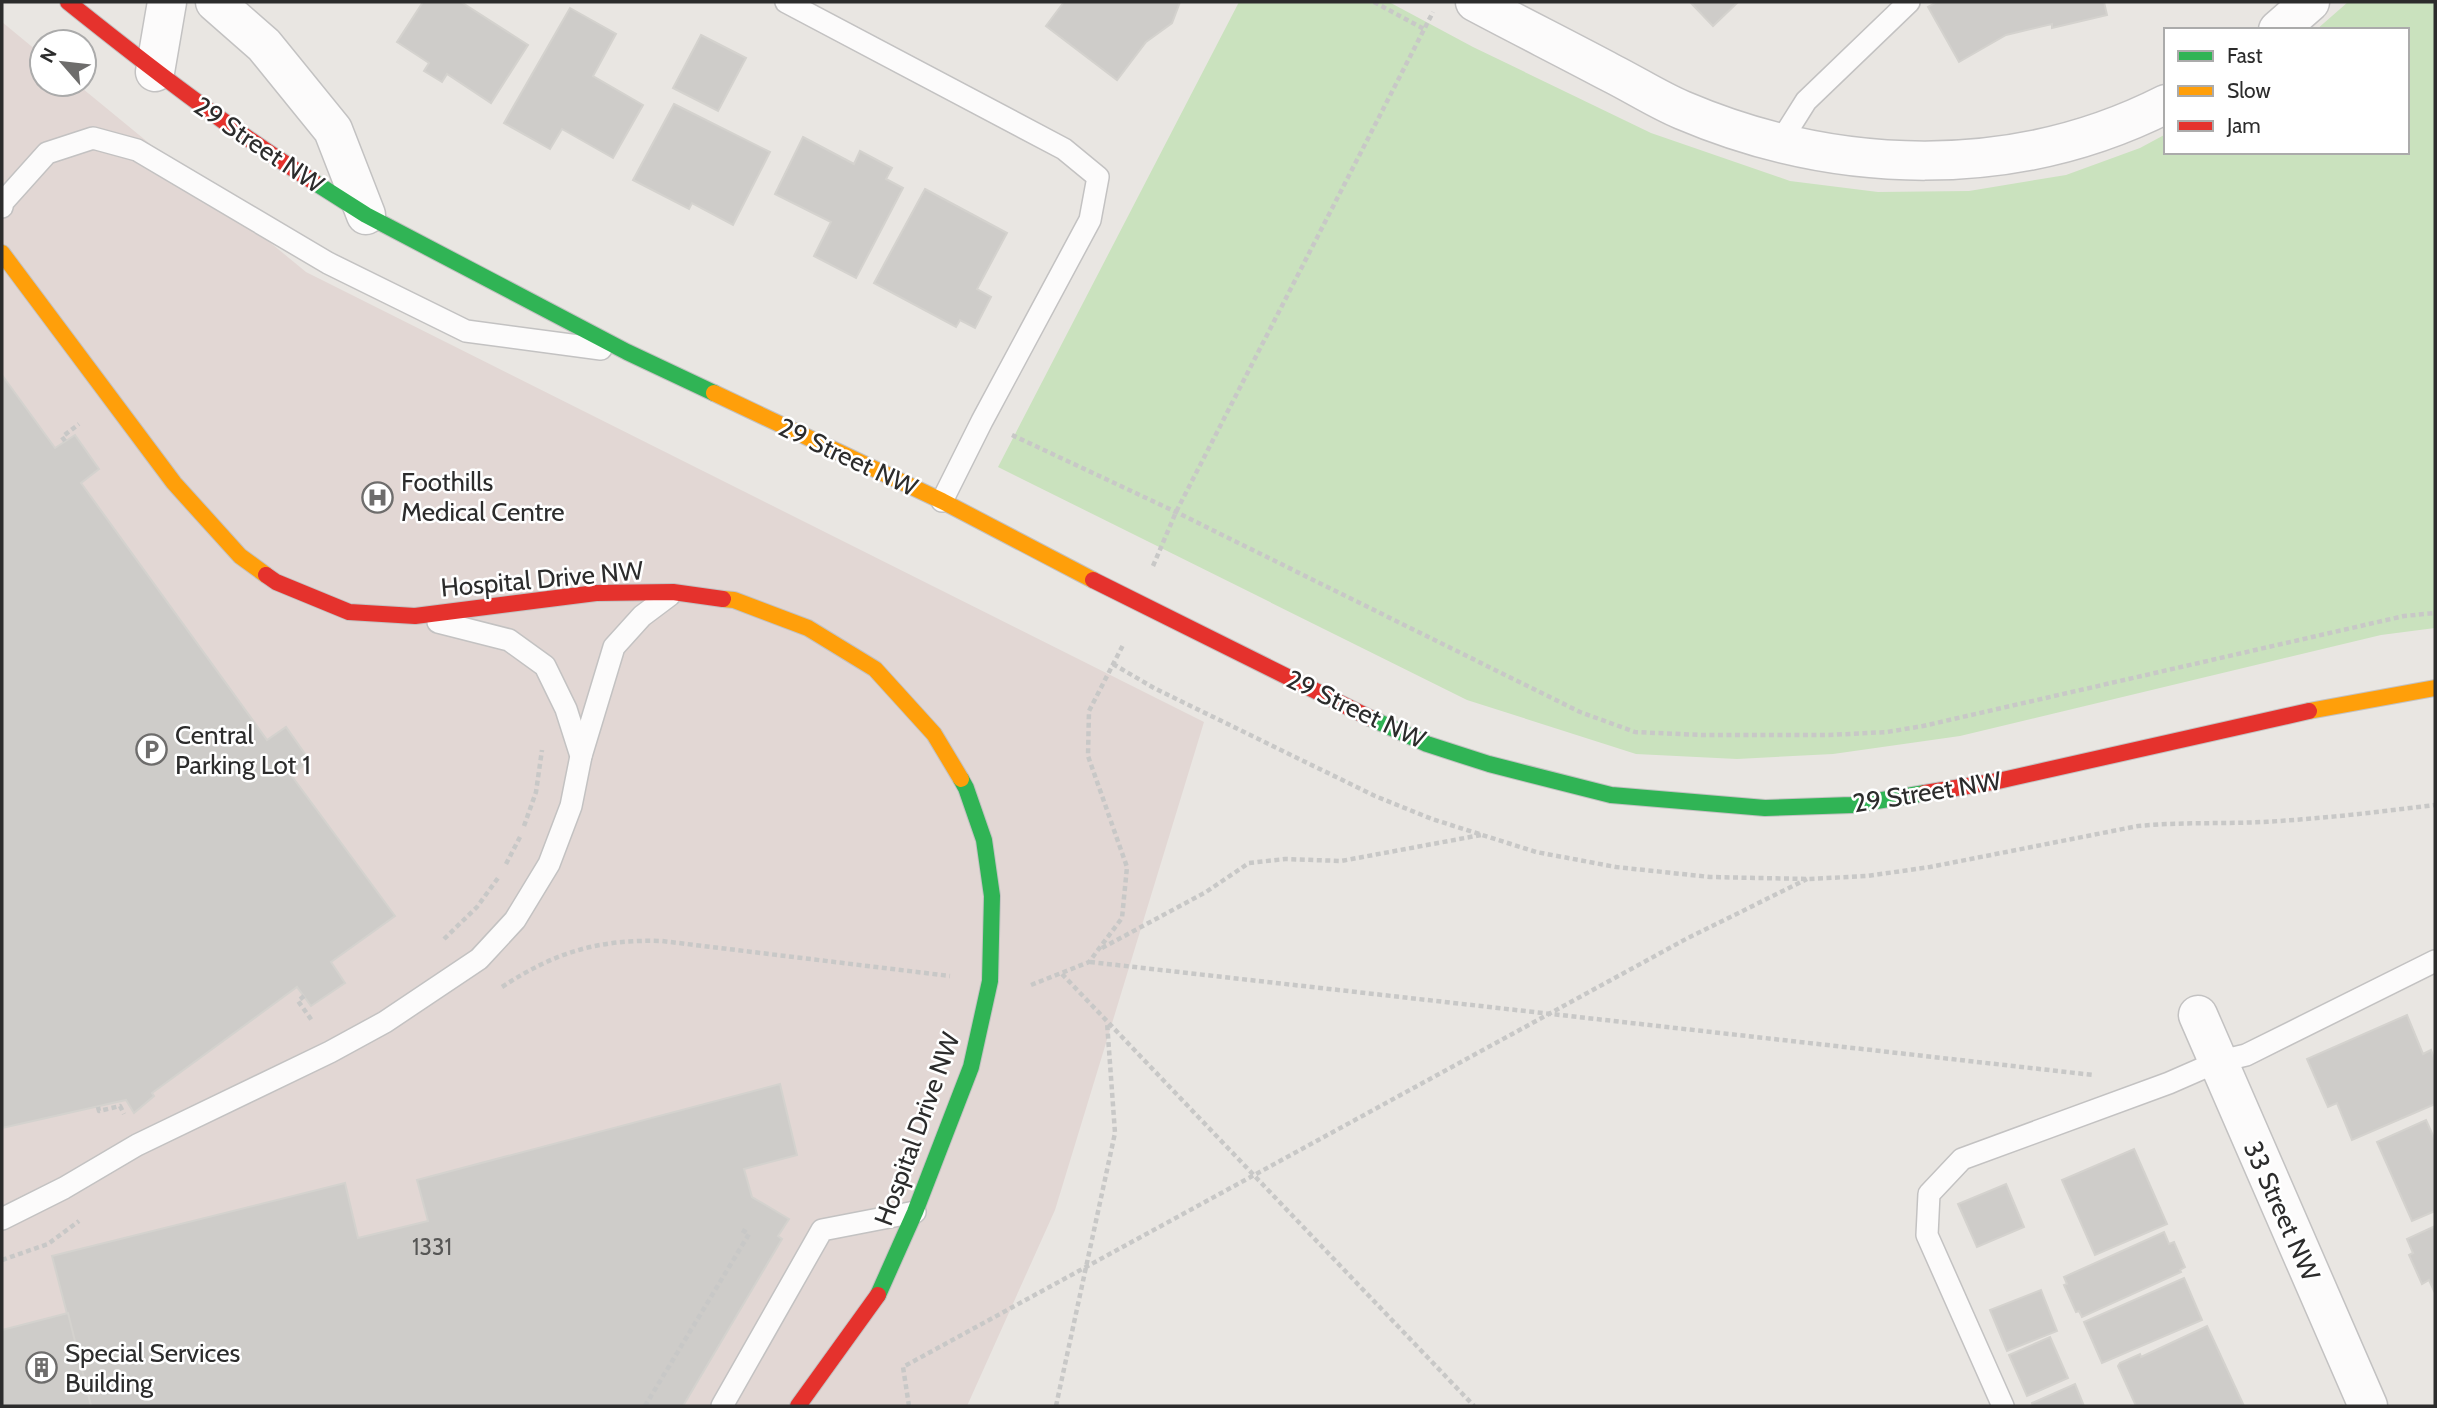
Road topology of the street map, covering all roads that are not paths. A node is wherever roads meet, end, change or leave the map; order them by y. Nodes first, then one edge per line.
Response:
1 (68, 2) edge
2 (167, 2) edge
3 (215, 2) edge
4 (786, 2) edge
5 (1475, 2) edge
6 (1909, 2) edge
7 (2310, 2) edge
8 (2280, 28) edge
9 (155, 72) junction
10 (2164, 105) edge
11 (1779, 144) junction
12 (2, 207) edge
13 (366, 215) junction
14 (2, 253) edge
15 (626, 352) junction
16 (942, 501) junction
17 (673, 592) junction
18 (415, 617) junction
19 (2435, 688) edge
20 (581, 756) junction
21 (2435, 961) edge
22 (2198, 1015) dead end
23 (2217, 1062) junction
24 (915, 1212) junction
25 (2, 1219) edge
26 (722, 1406) edge
27 (798, 1406) edge
28 (2003, 1406) edge
29 (2368, 1406) edge

1 - 9 street, 29 Street NW
2 - 9 street
3 - 13 street, 29 Street NW
4 - 16 lane
5 - 11 street
6 - 11 lane
7 - 8 street
9 - 13 street, 29 Street NW
10 - 11 street
12 - 15 lane
13 - 15 street, 29 Street NW
14 - 18 street, Hospital Drive NW
15 - 16 street, 29 Street NW
16 - 19 street, 29 Street NW
17 - 18 street, Hospital Drive NW
17 - 20 lane
17 - 24 street, Hospital Drive NW
18 - 20 lane
20 - 25 lane
21 - 23 lane
22 - 23 street, 33 Street NW
23 - 28 lane
23 - 29 street, 33 Street NW
24 - 26 lane
24 - 27 street, Hospital Drive NW

